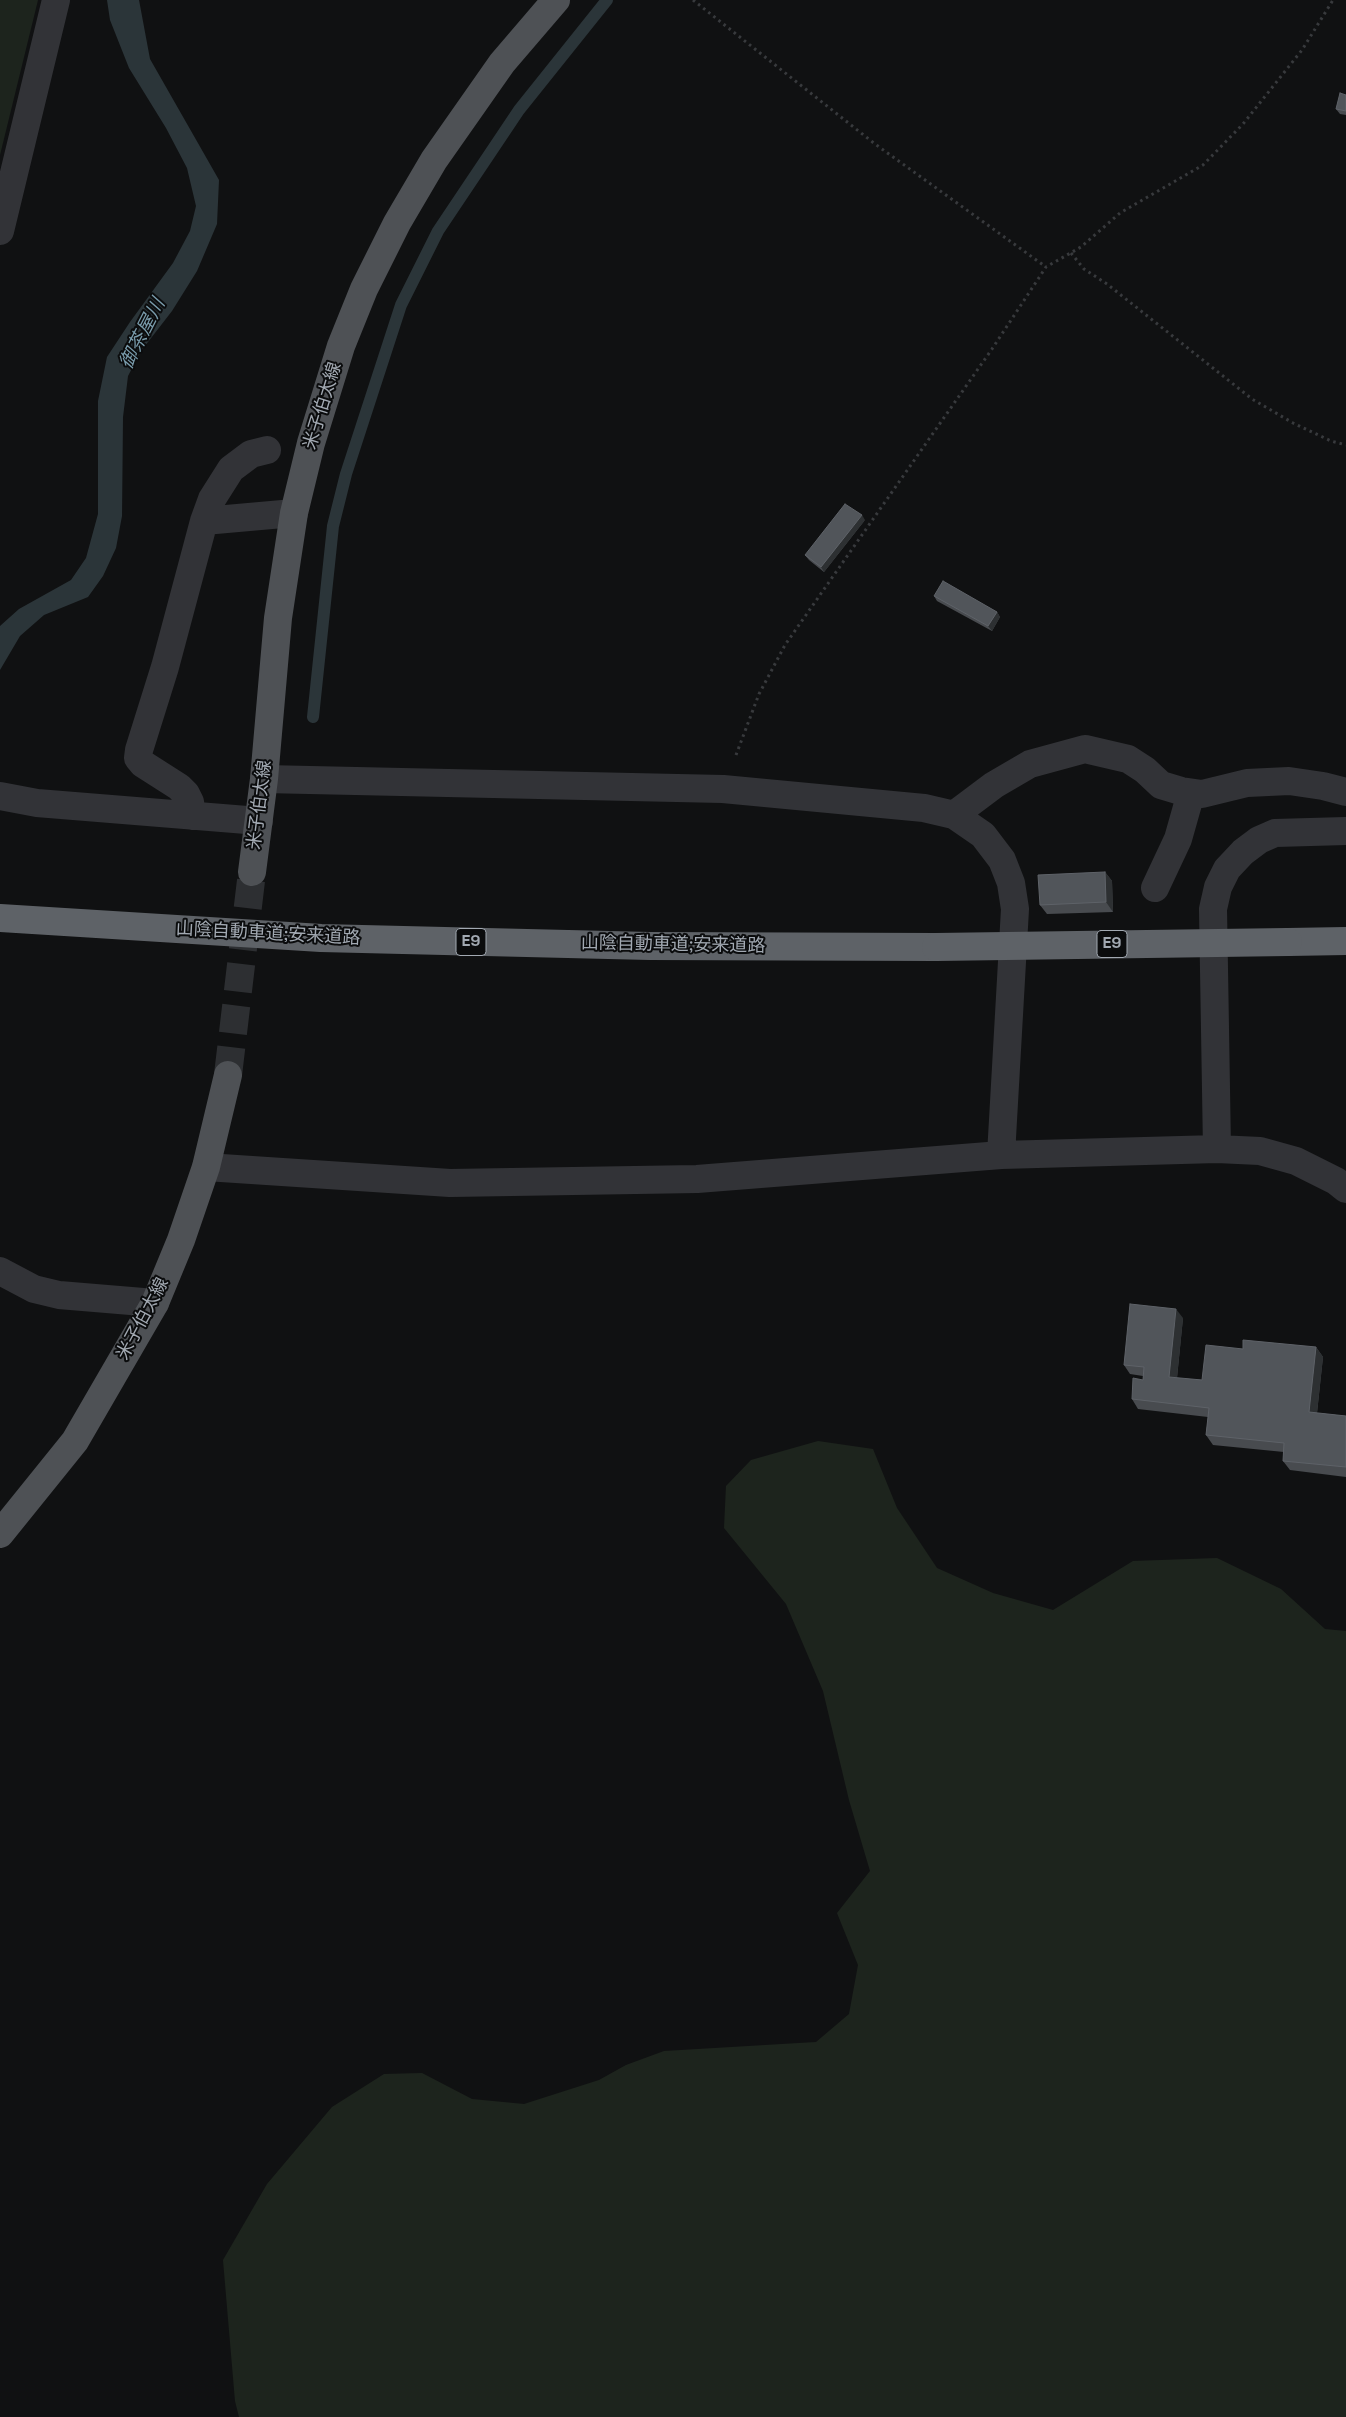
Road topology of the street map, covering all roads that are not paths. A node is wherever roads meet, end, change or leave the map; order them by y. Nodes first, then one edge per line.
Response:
1 (56, 0) edge
2 (556, 0) edge
3 (0, 231) edge
4 (268, 450) dead end
5 (294, 513) junction
6 (204, 521) junction
7 (264, 779) junction
8 (1346, 792) edge
9 (1191, 793) junction
10 (0, 796) edge
11 (954, 815) junction
12 (192, 816) junction
13 (259, 820) junction
14 (1346, 831) edge
15 (252, 872) tunnel mouth
16 (1155, 888) dead end
17 (3, 918) edge
18 (1346, 941) edge
19 (228, 1075) tunnel mouth
20 (1217, 1149) junction
21 (1000, 1155) junction
22 (206, 1167) junction
23 (1346, 1189) edge
24 (0, 1270) edge
25 (155, 1302) junction
26 (0, 1534) edge

1 - 3 street
2 - 5 main road, 米子伯太線
4 - 6 street
5 - 6 street
5 - 7 main road, 米子伯太線
6 - 12 street
7 - 11 street
7 - 13 main road, 米子伯太線
8 - 9 street
9 - 11 street
9 - 16 street
10 - 12 street
11 - 21 street
12 - 13 street
13 - 15 main road, 米子伯太線
14 - 20 street
17 - 18 highway, 山陰自動車道;安来道路 / E9, bridge
19 - 22 main road, 米子伯太線
20 - 21 street
20 - 23 street
21 - 22 street
22 - 25 main road, 米子伯太線
24 - 25 street
25 - 26 main road, 米子伯太線

